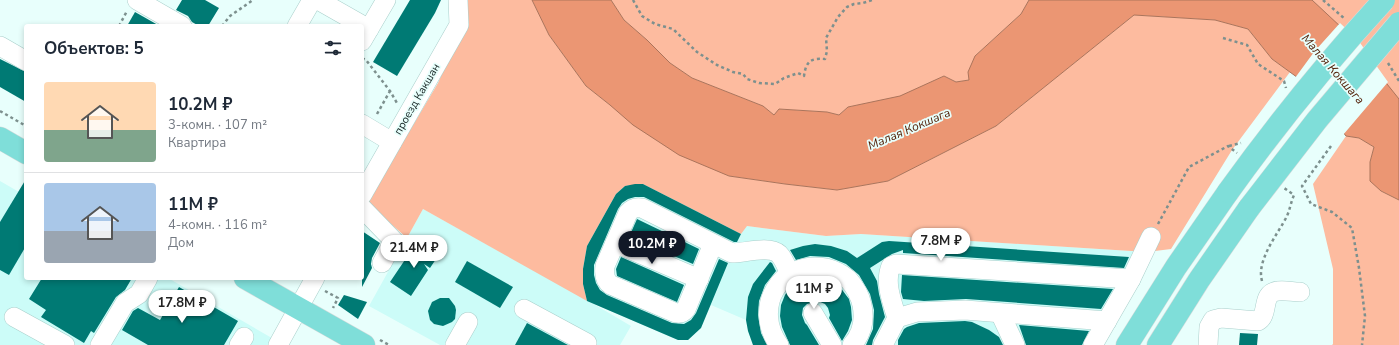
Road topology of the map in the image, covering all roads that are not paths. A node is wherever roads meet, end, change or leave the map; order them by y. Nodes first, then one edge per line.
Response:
1 (137, 0) edge
2 (312, 0) edge
3 (318, 0) edge
4 (386, 0) edge
5 (458, 0) edge
6 (1384, 0) edge
7 (1399, 23) edge
8 (179, 24) edge
9 (298, 24) edge
10 (351, 24) edge
11 (366, 35) edge
12 (0, 46) edge
13 (24, 59) edge
14 (364, 125) edge
15 (0, 138) edge
16 (392, 142) junction
17 (24, 150) edge
18 (364, 191) edge
19 (364, 210) edge
20 (1151, 237) dead end
21 (615, 243) junction
22 (713, 244) junction
23 (382, 263) dead end
24 (790, 274) junction
25 (698, 279) junction
26 (1131, 279) junction
27 (147, 280) edge
28 (249, 280) edge
29 (314, 280) edge
30 (1300, 292) dead end
31 (298, 308) junction
32 (524, 309) dead end
33 (813, 313) dead end
34 (1000, 313) junction
35 (14, 317) dead end
36 (897, 318) junction
37 (468, 322) dead end
38 (1107, 322) junction
39 (65, 345) edge
40 (100, 345) edge
41 (278, 345) edge
42 (362, 345) edge
43 (455, 345) edge
44 (586, 345) edge
45 (779, 345) edge
46 (832, 345) edge
47 (852, 345) edge
48 (883, 345) edge
49 (1015, 345) edge
50 (1093, 345) edge
51 (1127, 345) edge
52 (1158, 345) edge
53 (1208, 345) edge

1 - 8 street
2 - 9 street
3 - 10 street
4 - 11 street
5 - 16 street, проезд Какшан
6 - 51 main road, bridge
7 - 52 main road, bridge
12 - 13 street
14 - 16 street
15 - 17 main road
16 - 18 street, проезд Какшан
19 - 23 street
20 - 26 street
21 - 22 street
21 - 25 street
21 - 25 street
22 - 24 street
22 - 25 street
24 - 45 street
24 - 47 street
26 - 36 street
26 - 38 street
27 - 40 street
28 - 31 main road
29 - 31 street
30 - 53 street
31 - 41 street
31 - 42 main road
32 - 44 street
33 - 46 street
34 - 36 street
34 - 38 street
34 - 49 street
35 - 39 street
36 - 48 street
37 - 43 street
38 - 50 street

